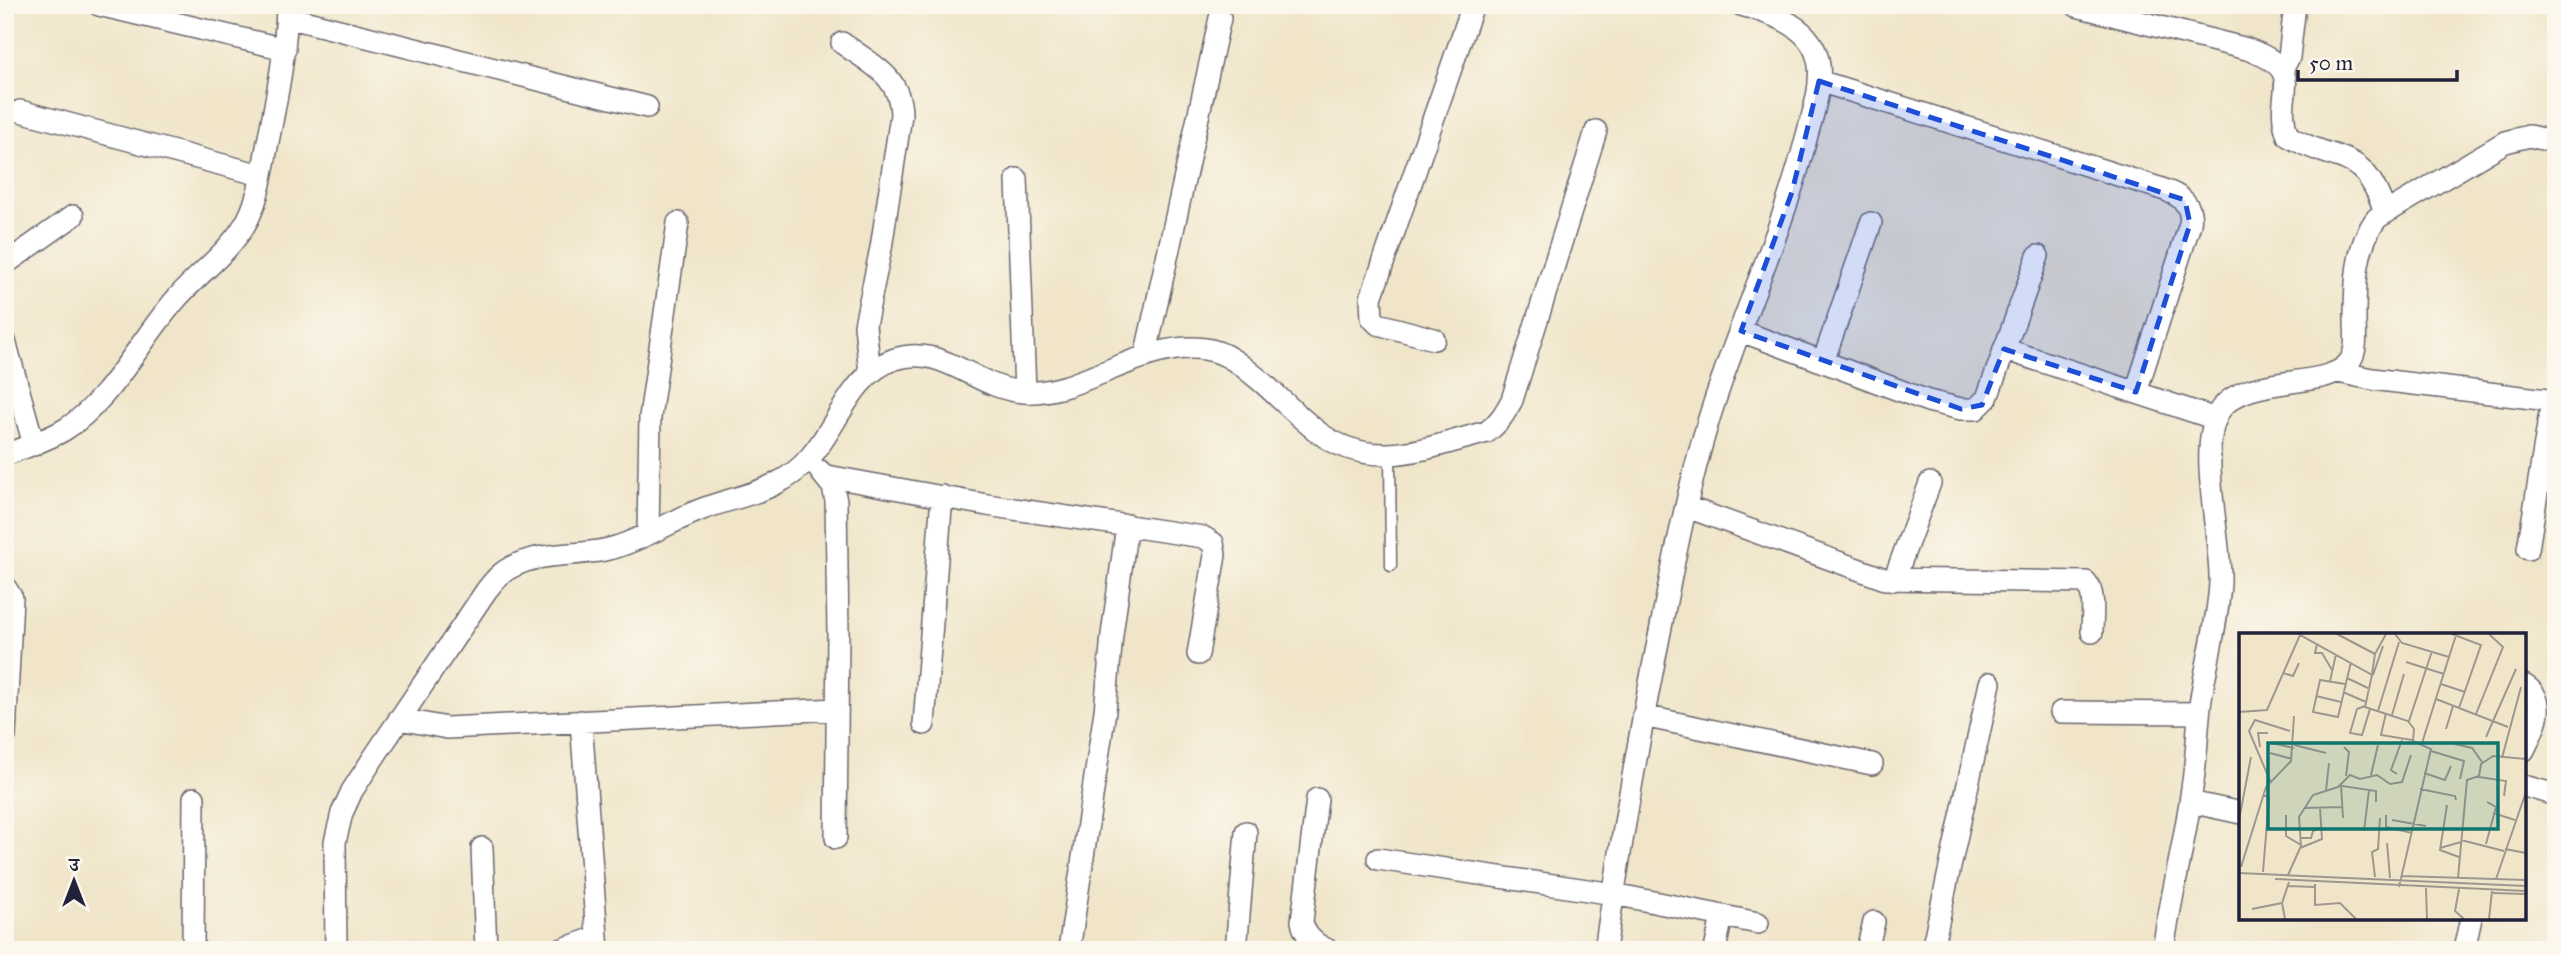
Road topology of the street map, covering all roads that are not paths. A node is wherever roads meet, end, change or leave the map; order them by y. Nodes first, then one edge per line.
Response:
1 (99, 5) edge
2 (1473, 5) edge
3 (1741, 5) edge
4 (2295, 5) edge
5 (2077, 6) edge
6 (287, 11) edge
7 (1220, 18) dead end
8 (842, 43) dead end
9 (285, 49) junction
10 (2282, 70) junction
11 (1819, 81) junction
12 (647, 107) dead end
13 (20, 111) dead end
14 (1596, 131) dead end
15 (2556, 142) edge
16 (261, 175) junction
17 (1017, 179) dead end
18 (2385, 212) junction
19 (73, 216) dead end
20 (678, 223) dead end
21 (1871, 223) dead end
22 (2038, 256) dead end
23 (5, 264) edge
24 (1741, 331) junction
25 (1434, 340) dead end
26 (5, 341) edge
27 (2004, 349) junction
28 (1145, 356) junction
29 (1823, 362) junction
30 (2339, 372) junction
31 (870, 374) junction
32 (1025, 392) junction
33 (2136, 392) junction
34 (2554, 400) edge
35 (2216, 419) junction
36 (34, 445) junction
37 (1390, 454) junction
38 (5, 455) edge
39 (806, 461) junction
40 (827, 476) junction
41 (1930, 483) dead end
42 (942, 496) junction
43 (1687, 507) junction
44 (1127, 525) junction
45 (648, 533) junction
46 (2528, 549) dead end
47 (1391, 566) dead end
48 (1894, 580) junction
49 (5, 587) edge
50 (2092, 632) dead end
51 (1198, 654) dead end
52 (1990, 682) dead end
53 (2526, 686) edge
54 (837, 709) junction
55 (2061, 712) dead end
56 (2199, 713) junction
57 (1643, 716) junction
58 (399, 719) junction
59 (581, 721) junction
60 (924, 724) dead end
61 (5, 736) edge
62 (2526, 745) edge
63 (1872, 764) dead end
64 (2526, 787) edge
65 (2556, 795) edge
66 (194, 798) dead end
67 (1317, 799) dead end
68 (2190, 802) junction
69 (2239, 813) edge
70 (1246, 832) dead end
71 (836, 838) dead end
72 (482, 848) dead end
73 (1378, 859) dead end
74 (1614, 894) junction
75 (1722, 916) junction
76 (2471, 920) edge
77 (1874, 922) dead end
78 (1758, 923) dead end
79 (598, 943) edge
80 (193, 950) edge
81 (336, 950) edge
82 (486, 950) edge
83 (560, 950) edge
84 (1069, 950) edge
85 (1236, 950) edge
86 (1328, 950) edge
87 (1605, 950) edge
88 (1715, 950) edge
89 (1867, 950) edge
90 (1933, 950) edge
91 (2163, 950) edge
92 (2464, 950) edge

1 - 9 street
2 - 25 street
3 - 11 street
4 - 10 street
5 - 10 street
6 - 9 street
6 - 12 street
7 - 28 street
8 - 31 street
9 - 16 street
10 - 18 street
11 - 24 street
11 - 33 street
13 - 16 street
14 - 37 street
15 - 18 street
16 - 36 street
17 - 32 street
18 - 30 street
19 - 23 street
20 - 45 street
21 - 29 street
22 - 27 street
24 - 29 street
24 - 43 street
26 - 36 street
27 - 29 street
27 - 33 street
28 - 32 street
28 - 37 street
30 - 34 street
30 - 35 street
31 - 32 street
31 - 39 street
33 - 35 street
34 - 46 street
35 - 56 street
36 - 38 street
37 - 47 lane
39 - 40 street
39 - 45 street
40 - 42 street
40 - 54 street
41 - 48 street
42 - 44 street
42 - 60 street
43 - 48 street
43 - 57 street
44 - 51 street
44 - 84 street
45 - 58 street
48 - 50 street
49 - 61 street
52 - 90 street
53 - 62 street
54 - 59 street
54 - 71 street
55 - 56 street
56 - 68 street
57 - 63 street
57 - 74 street
58 - 59 street
58 - 81 street
59 - 79 street
64 - 65 street
66 - 80 street
67 - 86 street
68 - 69 street
68 - 91 street
70 - 85 street
72 - 82 street
73 - 74 street
74 - 75 street
74 - 87 street
75 - 78 street
75 - 88 street
76 - 92 street
77 - 89 street
79 - 83 street

